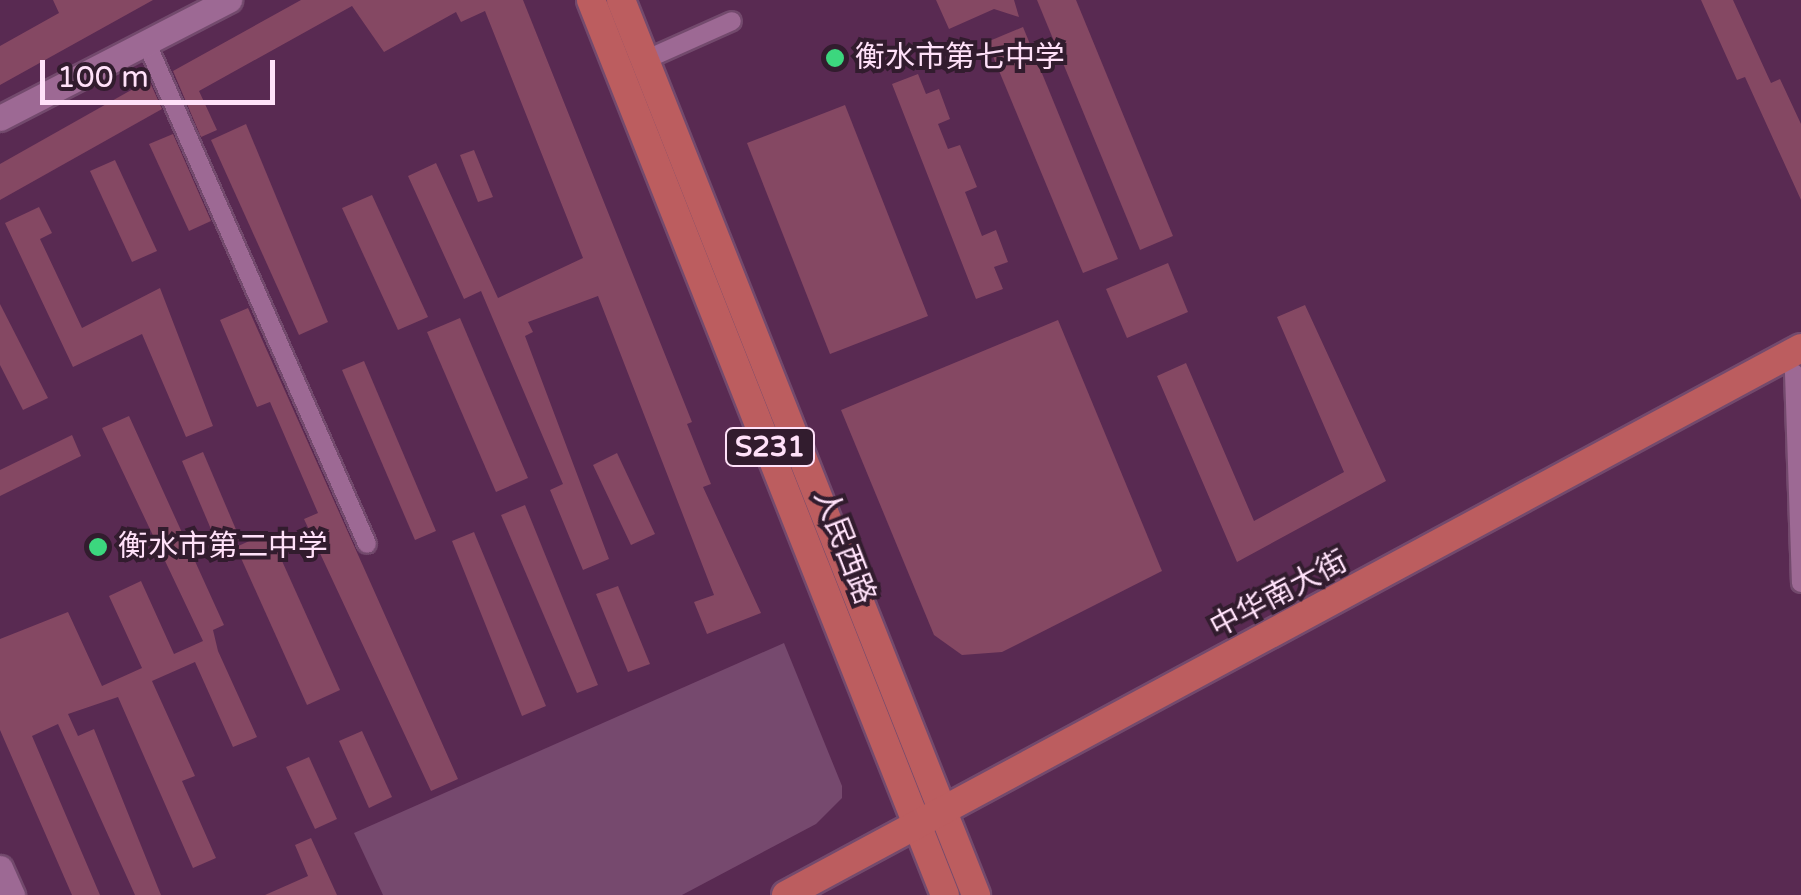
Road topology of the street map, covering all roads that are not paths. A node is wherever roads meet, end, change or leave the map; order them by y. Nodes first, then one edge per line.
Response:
1 (229, 0) edge
2 (591, 0) edge
3 (622, 0) edge
4 (732, 20) dead end
5 (147, 44) junction
6 (646, 60) junction
7 (0, 118) edge
8 (1799, 364) edge
9 (367, 544) dead end
10 (1801, 582) edge
11 (934, 827) junction
12 (0, 868) edge
13 (12, 895) edge
14 (786, 895) edge
15 (826, 895) edge
16 (945, 895) edge
17 (976, 895) edge

1 - 5 street
2 - 11 main road, 人民西路 / S231
3 - 6 main road, 人民西路 / S231
4 - 6 street
5 - 7 street
5 - 9 street
6 - 11 main road, 人民西路 / S231
8 - 10 street
8 - 11 main road, 中华南大街
11 - 14 main road, 中华南大街
11 - 15 main road, 中华南大街
11 - 16 main road, 人民西路 / S231
11 - 17 main road, 人民西路 / S231
12 - 13 street

